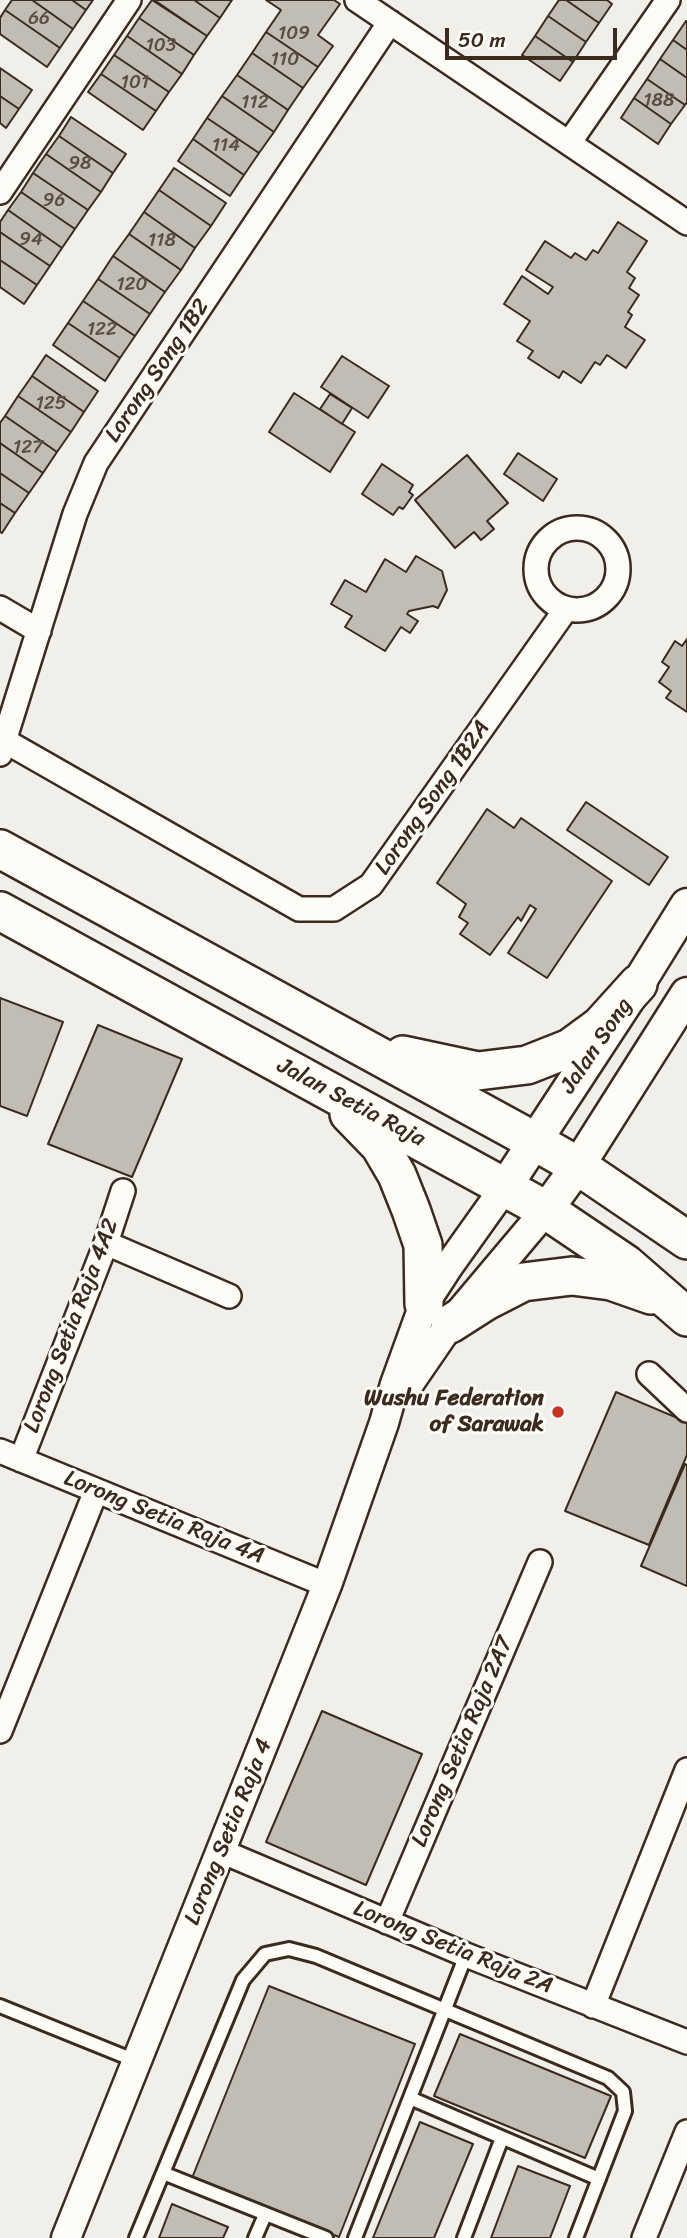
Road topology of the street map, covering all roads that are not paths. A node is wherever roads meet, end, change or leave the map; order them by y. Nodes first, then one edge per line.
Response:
1 (129, 0) edge
2 (357, 0) edge
3 (668, 0) edge
4 (390, 22) junction
5 (569, 143) junction
6 (0, 192) edge
7 (687, 223) edge
8 (0, 608) edge
9 (566, 609) dead end
10 (39, 631) junction
11 (2, 748) edge
12 (0, 849) edge
13 (687, 905) edge
14 (0, 911) edge
15 (638, 984) junction
16 (687, 993) edge
17 (348, 1040) junction
18 (320, 1088) junction
19 (534, 1141) junction
20 (578, 1166) junction
21 (505, 1187) junction
22 (123, 1191) dead end
23 (546, 1210) junction
24 (687, 1240) edge
25 (106, 1243) junction
26 (229, 1296) dead end
27 (683, 1313) edge
28 (437, 1314) junction
29 (649, 1374) dead end
30 (687, 1410) edge
31 (10, 1455) edge
32 (96, 1491) junction
33 (540, 1562) dead end
34 (327, 1585) junction
35 (0, 1731) edge
36 (687, 1770) edge
37 (221, 1851) junction
38 (387, 1922) junction
39 (466, 1955) junction
40 (0, 2006) edge
41 (593, 2006) junction
42 (445, 2010) junction
43 (687, 2042) edge
44 (136, 2061) junction
45 (410, 2098) junction
46 (687, 2132) edge
47 (502, 2138) junction
48 (163, 2173) junction
49 (599, 2179) junction
50 (265, 2215) junction
51 (66, 2238) edge
52 (136, 2238) edge
53 (255, 2238) edge
54 (326, 2238) edge
55 (355, 2238) edge
56 (464, 2238) edge
57 (576, 2238) edge
58 (644, 2238) edge

1 - 6 street
2 - 4 street
3 - 5 street
4 - 5 street
4 - 10 street, Lorong Song 1B2
5 - 7 street
8 - 10 street
9 - 11 street, Lorong Song 1B2A
10 - 11 street, Lorong Song 1B2
12 - 17 main road
13 - 15 main road, Jalan Song
14 - 18 main road, Jalan Setia Raja
15 - 17 main road
15 - 19 main road, Jalan Song
16 - 20 main road, Jalan Song
17 - 19 main road
18 - 21 main road, Jalan Setia Raja
18 - 28 main road
19 - 20 main road
19 - 21 main road, Jalan Song
20 - 23 main road, Jalan Song
20 - 24 main road
21 - 23 main road, Jalan Setia Raja
21 - 28 street, Lorong Setia Raja 4
22 - 25 street, Lorong Setia Raja 4A2
23 - 27 main road, Jalan Setia Raja
23 - 28 street, Lorong Setia Raja 4
25 - 26 street
25 - 31 street, Lorong Setia Raja 4A2
27 - 28 main road
28 - 34 street, Lorong Setia Raja 4
29 - 30 street
31 - 32 street, Lorong Setia Raja 4A
32 - 34 street, Lorong Setia Raja 4A
32 - 35 street
33 - 38 street, Lorong Setia Raja 2A7
34 - 37 street, Lorong Setia Raja 4
36 - 41 street
37 - 38 street, Lorong Setia Raja 2A
37 - 44 street, Lorong Setia Raja 4
38 - 39 street, Lorong Setia Raja 2A
39 - 41 street, Lorong Setia Raja 2A
39 - 42 lane
40 - 44 lane
41 - 43 street, Lorong Setia Raja 2A
42 - 45 lane
42 - 48 lane
42 - 49 lane
44 - 51 street, Lorong Setia Raja 4
45 - 47 lane
45 - 55 lane
46 - 58 street
47 - 49 lane
47 - 56 lane
48 - 50 lane
48 - 52 lane
49 - 57 lane
50 - 53 lane
50 - 54 lane

